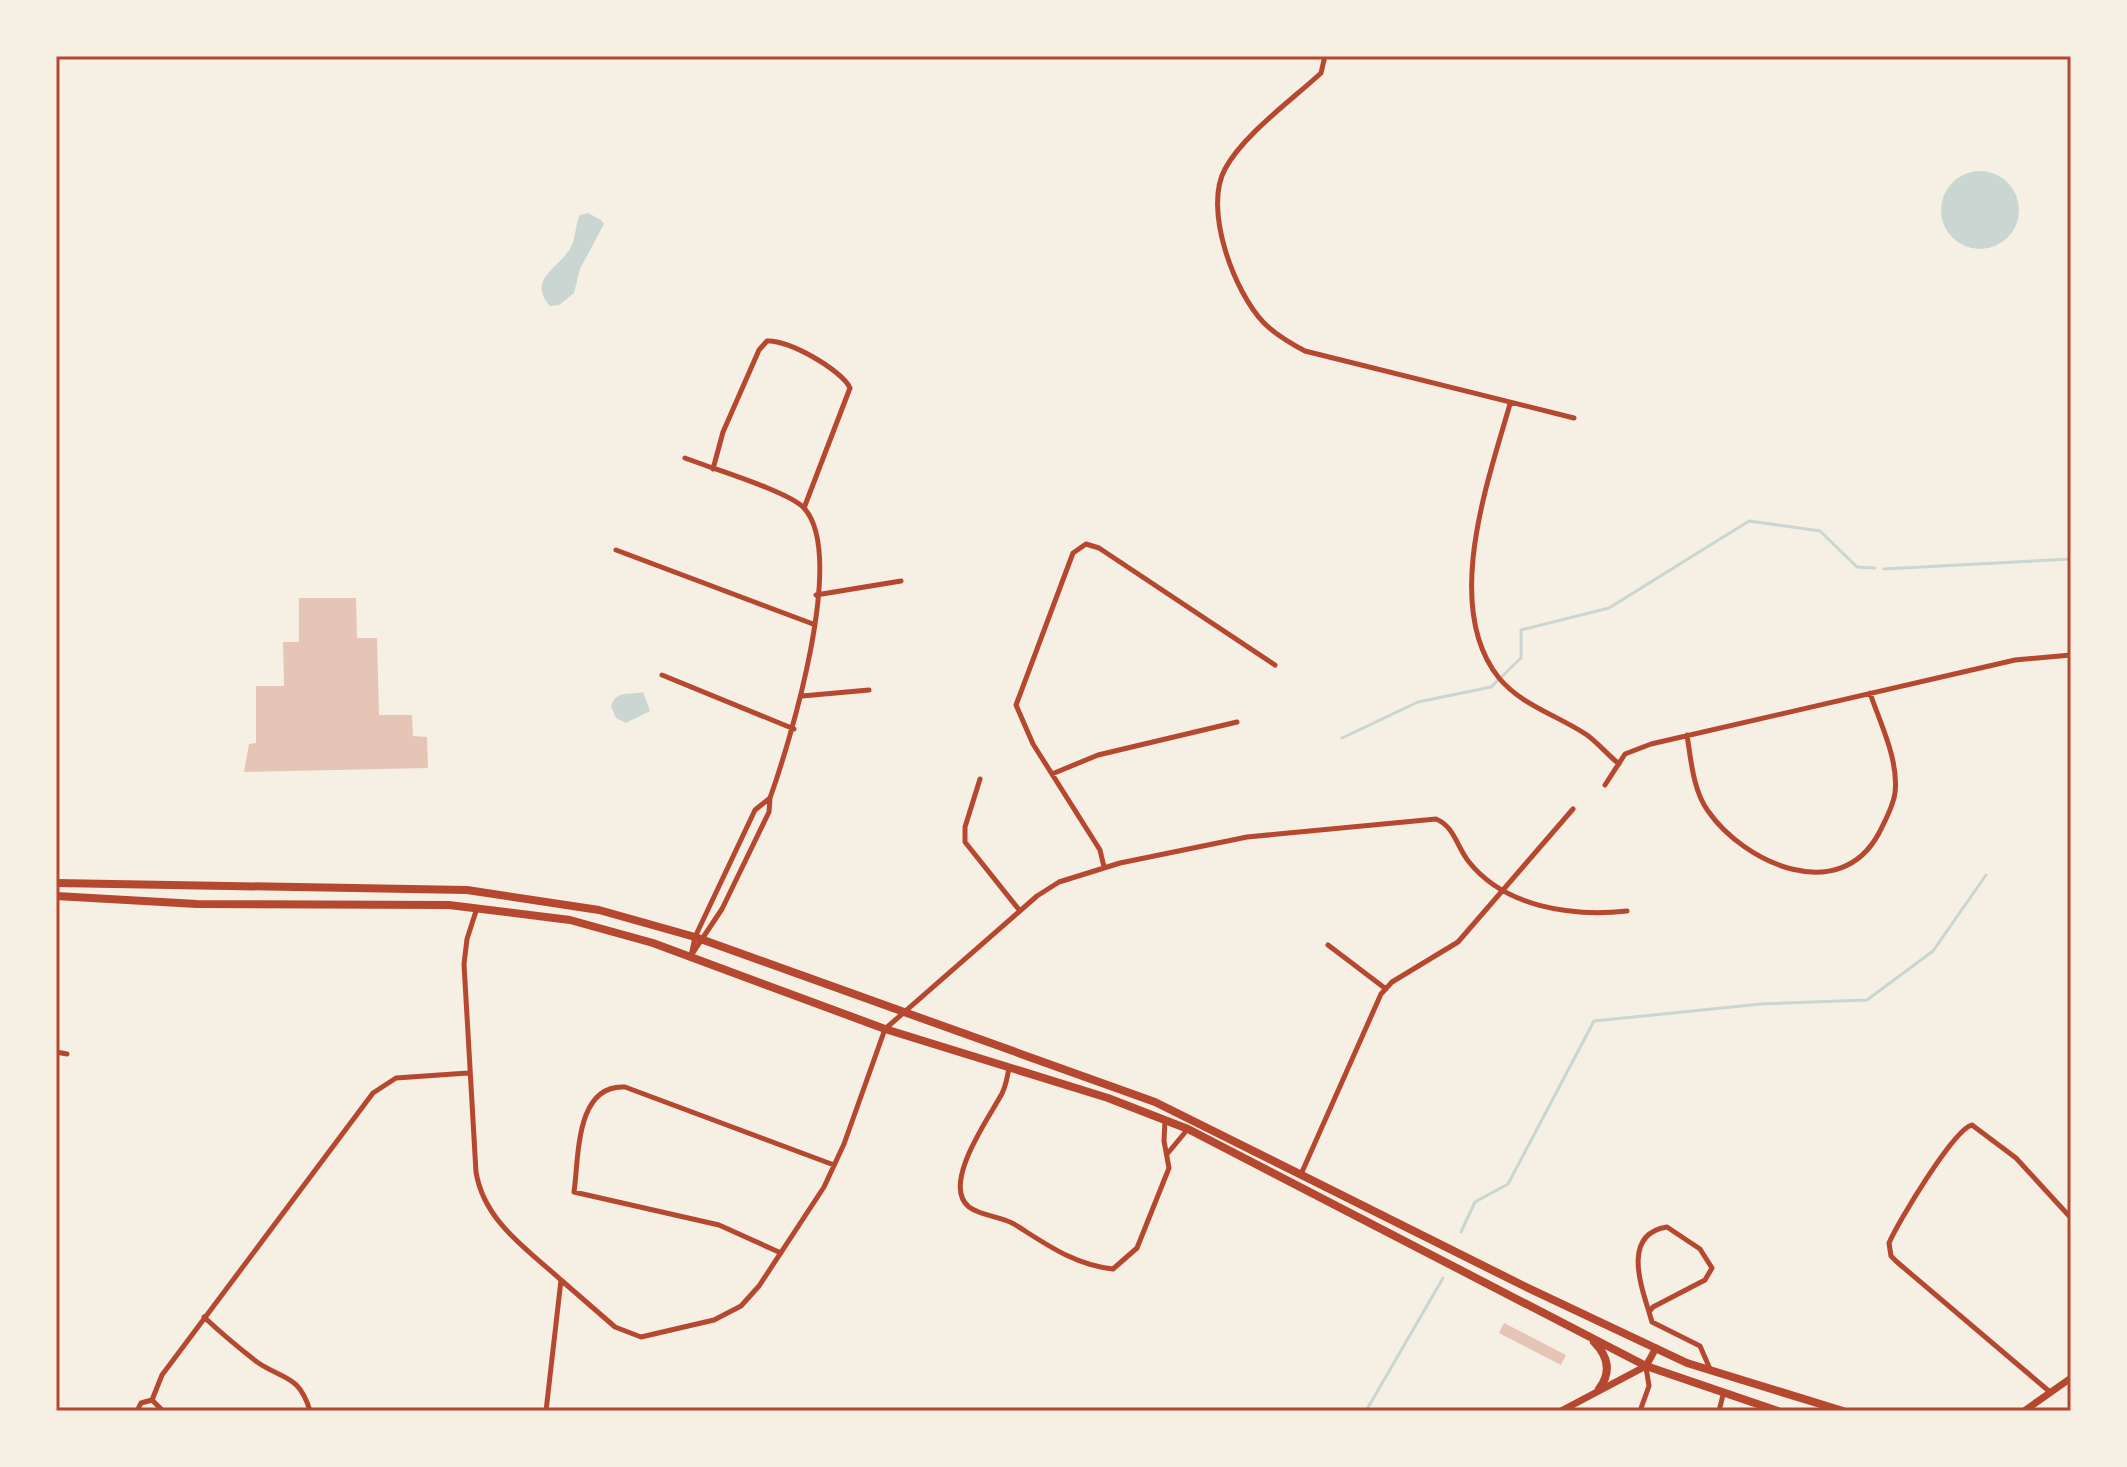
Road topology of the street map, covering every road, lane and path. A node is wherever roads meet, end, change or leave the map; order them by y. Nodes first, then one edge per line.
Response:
1 (1325, 56) edge
2 (1510, 404) junction
3 (1574, 418) dead end
4 (685, 458) dead end
5 (713, 469) junction
6 (804, 508) junction
7 (616, 550) dead end
8 (901, 581) dead end
9 (816, 595) junction
10 (813, 624) junction
11 (2071, 655) edge
12 (1275, 665) dead end
13 (662, 675) dead end
14 (869, 690) dead end
15 (1870, 693) junction
16 (802, 696) junction
17 (1237, 722) dead end
18 (794, 729) junction
19 (1687, 735) junction
20 (1619, 764) junction
21 (1052, 774) junction
22 (980, 779) dead end
23 (1605, 785) dead end
24 (770, 798) junction
25 (1573, 809) dead end
26 (1104, 867) junction
27 (56, 883) edge
28 (1501, 892) junction
29 (56, 896) edge
30 (478, 907) junction
31 (1020, 911) junction
32 (1627, 911) dead end
33 (700, 939) junction
34 (1328, 945) dead end
35 (690, 957) junction
36 (1386, 989) junction
37 (901, 1013) junction
38 (885, 1029) junction
39 (56, 1052) edge
40 (67, 1054) dead end
41 (1009, 1067) junction
42 (468, 1073) junction
43 (1165, 1120) junction
44 (1188, 1129) junction
45 (1167, 1153) junction
46 (835, 1165) junction
47 (1302, 1172) junction
48 (2071, 1218) edge
49 (781, 1253) junction
50 (561, 1280) junction
51 (1649, 1312) junction
52 (204, 1317) junction
53 (1587, 1336) junction
54 (1656, 1348) junction
55 (1646, 1366) junction
56 (1711, 1371) junction
57 (2071, 1378) edge
58 (1599, 1389) junction
59 (2051, 1393) junction
60 (1723, 1395) junction
61 (152, 1400) junction
62 (137, 1411) edge
63 (163, 1411) edge
64 (310, 1411) edge
65 (546, 1411) edge
66 (1561, 1411) edge
67 (1640, 1411) edge
68 (1719, 1411) edge
69 (1778, 1411) edge
70 (1843, 1411) edge
71 (2024, 1411) edge

1 - 2 street
2 - 3 street
2 - 20 street
4 - 5 street
5 - 6 street
5 - 6 street
6 - 9 street
7 - 10 street
8 - 9 street
9 - 10 street
10 - 16 street
11 - 15 street
12 - 21 street
13 - 18 street
14 - 16 street
15 - 19 street
15 - 19 street
16 - 18 street
17 - 21 street
18 - 24 street
19 - 20 street
20 - 23 street
21 - 26 street
22 - 31 street
24 - 33 street
24 - 33 street
25 - 28 street
26 - 28 street
26 - 31 street
27 - 33 main road
28 - 32 street
28 - 36 street
29 - 30 main road
30 - 35 main road
30 - 42 street
31 - 37 street
33 - 35 street
33 - 37 main road
34 - 36 street
35 - 38 main road
36 - 47 street
37 - 38 street
37 - 47 main road
38 - 41 main road
38 - 46 street
39 - 40 street
41 - 43 main road
41 - 45 street
42 - 50 street
42 - 52 street
43 - 44 main road
43 - 45 street
44 - 45 street
44 - 53 main road
46 - 49 street
46 - 49 street
47 - 54 main road
48 - 59 street
49 - 50 street
50 - 65 street
51 - 51 street
51 - 56 street
52 - 61 street
52 - 64 street
53 - 55 main road
53 - 58 main road
54 - 55 street
54 - 56 main road
55 - 58 street
55 - 60 main road
55 - 67 street
56 - 70 main road
57 - 59 street
58 - 66 street
59 - 71 street
60 - 68 street
60 - 69 main road
61 - 62 street
61 - 63 street

